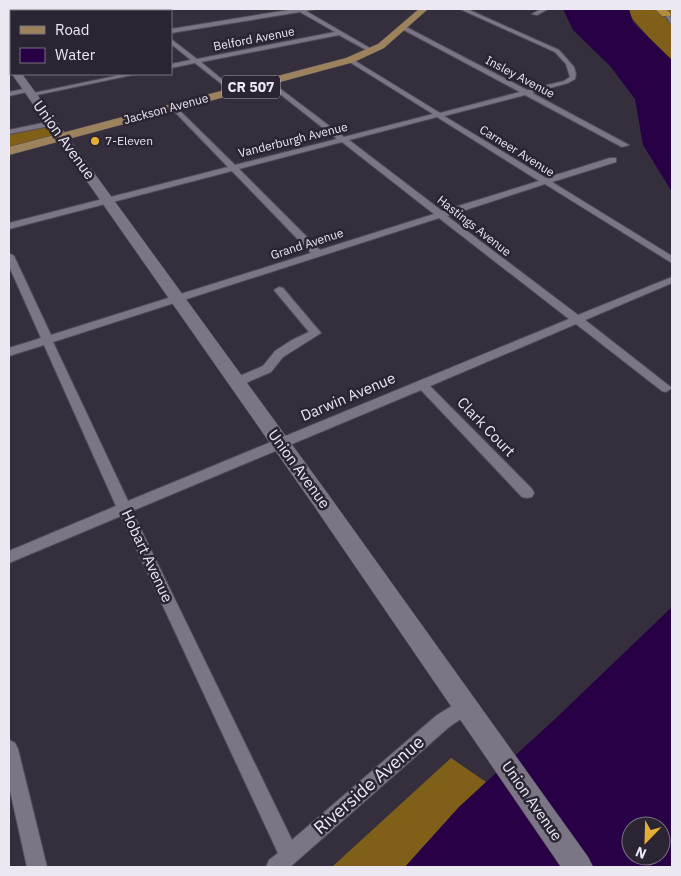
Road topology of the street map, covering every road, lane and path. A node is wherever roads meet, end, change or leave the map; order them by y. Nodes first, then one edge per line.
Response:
1 (312, 9) edge
2 (424, 9) edge
3 (463, 9) edge
4 (545, 9) edge
5 (300, 10) edge
6 (535, 14) dead end
7 (404, 28) junction
8 (172, 31) edge
9 (340, 33) junction
10 (172, 42) edge
11 (372, 51) junction
12 (350, 60) junction
13 (196, 61) junction
14 (172, 66) edge
15 (18, 75) edge
16 (128, 75) edge
17 (268, 82) junction
18 (234, 91) junction
19 (30, 92) junction
20 (525, 93) junction
21 (9, 94) edge
22 (173, 107) junction
23 (438, 115) junction
24 (52, 123) junction
25 (9, 132) edge
26 (64, 137) junction
27 (344, 140) junction
28 (625, 144) dead end
29 (9, 151) edge
30 (613, 160) dead end
31 (234, 168) junction
32 (546, 182) junction
33 (108, 200) junction
34 (439, 215) junction
35 (9, 226) edge
36 (318, 254) junction
37 (9, 256) edge
38 (672, 260) edge
39 (672, 280) edge
40 (279, 290) dead end
41 (177, 299) junction
42 (577, 320) junction
43 (46, 340) junction
44 (9, 352) edge
45 (236, 382) junction
46 (422, 384) junction
47 (666, 388) dead end
48 (280, 444) junction
49 (527, 493) dead end
50 (124, 508) junction
51 (9, 557) edge
52 (464, 706) junction
53 (9, 749) edge
54 (290, 855) junction
55 (37, 867) edge
56 (276, 867) edge
57 (578, 867) edge

1 - 5 street
2 - 7 main road, Jackson Avenue / CR 507
3 - 20 street, Vanderburgh Avenue
4 - 6 street
5 - 8 street
5 - 9 street
7 - 11 main road, Jackson Avenue / CR 507
7 - 20 street, Insley Avenue
9 - 11 street
9 - 13 street, Belford Avenue
10 - 13 street
11 - 12 main road, Jackson Avenue / CR 507
12 - 17 main road, Jackson Avenue / CR 507
12 - 23 street, Carneer Avenue
13 - 14 street, Belford Avenue
13 - 18 street
15 - 19 main road, Union Avenue
16 - 19 street
17 - 18 main road, Jackson Avenue / CR 507
17 - 27 street, Hastings Avenue
18 - 22 main road, Jackson Avenue / CR 507
19 - 21 street
19 - 24 main road, Union Avenue
20 - 23 street, Vanderburgh Avenue
20 - 28 street, Insley Avenue
22 - 26 main road, Jackson Avenue / CR 507
22 - 31 street
23 - 27 street, Vanderburgh Avenue
23 - 32 street, Carneer Avenue
24 - 25 street
24 - 26 main road, Union Avenue
26 - 29 main road, Jackson Avenue / CR 507
26 - 33 main road, Union Avenue
27 - 31 street, Vanderburgh Avenue
27 - 34 street, Hastings Avenue
30 - 32 street, Grand Avenue
31 - 33 street, Vanderburgh Avenue
31 - 36 street
32 - 34 street, Grand Avenue
32 - 38 street, Carneer Avenue
33 - 35 street, Vanderburgh Avenue
33 - 41 main road, Union Avenue
34 - 36 street, Grand Avenue
34 - 42 street, Hastings Avenue
36 - 41 street, Grand Avenue
37 - 43 street, Hobart Avenue
39 - 42 street, Darwin Avenue
40 - 45 street
41 - 43 street, Grand Avenue
41 - 45 main road, Union Avenue
42 - 46 street, Darwin Avenue
42 - 47 street, Hastings Avenue
43 - 44 street, Grand Avenue
43 - 50 street, Hobart Avenue
45 - 48 main road, Union Avenue
46 - 48 street, Darwin Avenue
46 - 49 street, Clark Court
48 - 50 street, Darwin Avenue
48 - 52 main road, Union Avenue
50 - 51 street, Darwin Avenue
50 - 54 street, Hobart Avenue
52 - 54 street, Riverside Avenue
52 - 57 main road, Union Avenue
53 - 55 street
54 - 56 street, Riverside Avenue

